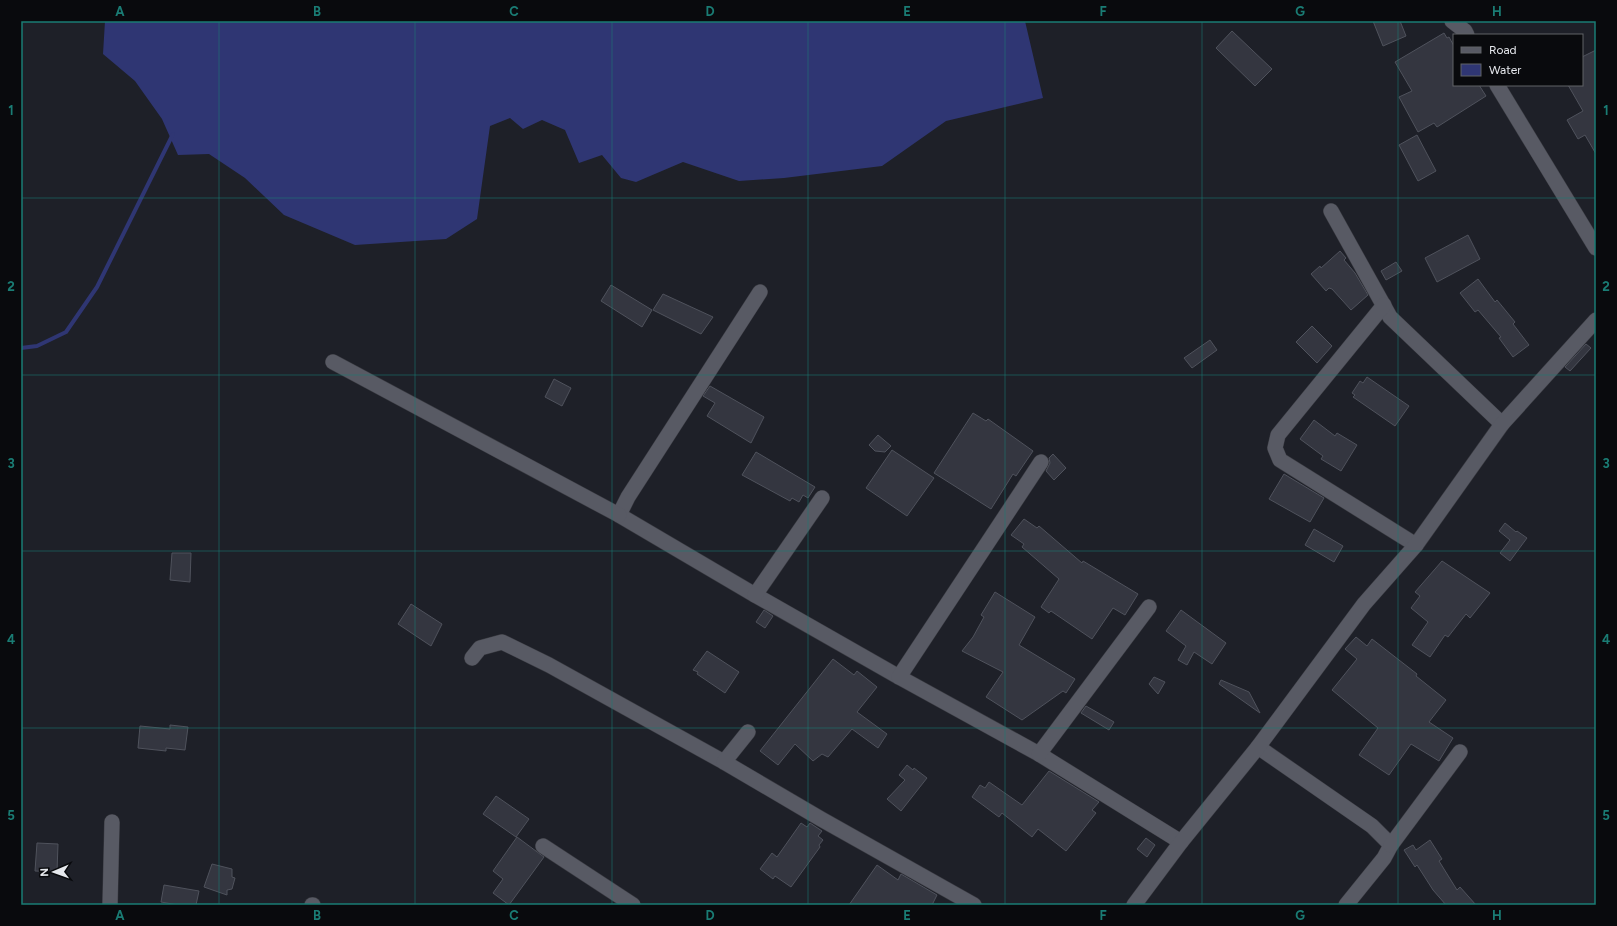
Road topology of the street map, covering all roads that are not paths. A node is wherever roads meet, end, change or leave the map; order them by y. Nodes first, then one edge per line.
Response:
1 (1452, 21) edge
2 (1466, 34) edge
3 (1498, 86) edge
4 (1331, 211) dead end
5 (1596, 248) edge
6 (760, 292) dead end
7 (1384, 305) junction
8 (1596, 320) edge
9 (333, 362) dead end
10 (1502, 424) junction
11 (1041, 462) dead end
12 (822, 498) dead end
13 (619, 515) junction
14 (1416, 545) junction
15 (755, 595) junction
16 (1149, 607) dead end
17 (472, 658) dead end
18 (899, 677) junction
19 (748, 732) dead end
20 (1258, 747) junction
21 (1460, 752) dead end
22 (1039, 754) junction
23 (724, 762) junction
24 (112, 822) dead end
25 (1181, 842) junction
26 (1391, 845) junction
27 (543, 846) dead end
28 (110, 905) edge
29 (633, 905) edge
30 (974, 905) edge
31 (1134, 905) edge
32 (1346, 905) edge

1 - 2 street
3 - 5 street
4 - 7 street
6 - 13 street
7 - 10 street
7 - 14 street
8 - 10 street
9 - 13 street
10 - 14 street
11 - 18 street
12 - 15 street
13 - 15 street
14 - 20 street
15 - 18 street
16 - 22 street
17 - 23 street
18 - 22 street
19 - 23 street
20 - 25 street
20 - 26 street
21 - 26 street
22 - 25 street
23 - 30 street
24 - 28 street
25 - 31 street
26 - 32 street
27 - 29 street

